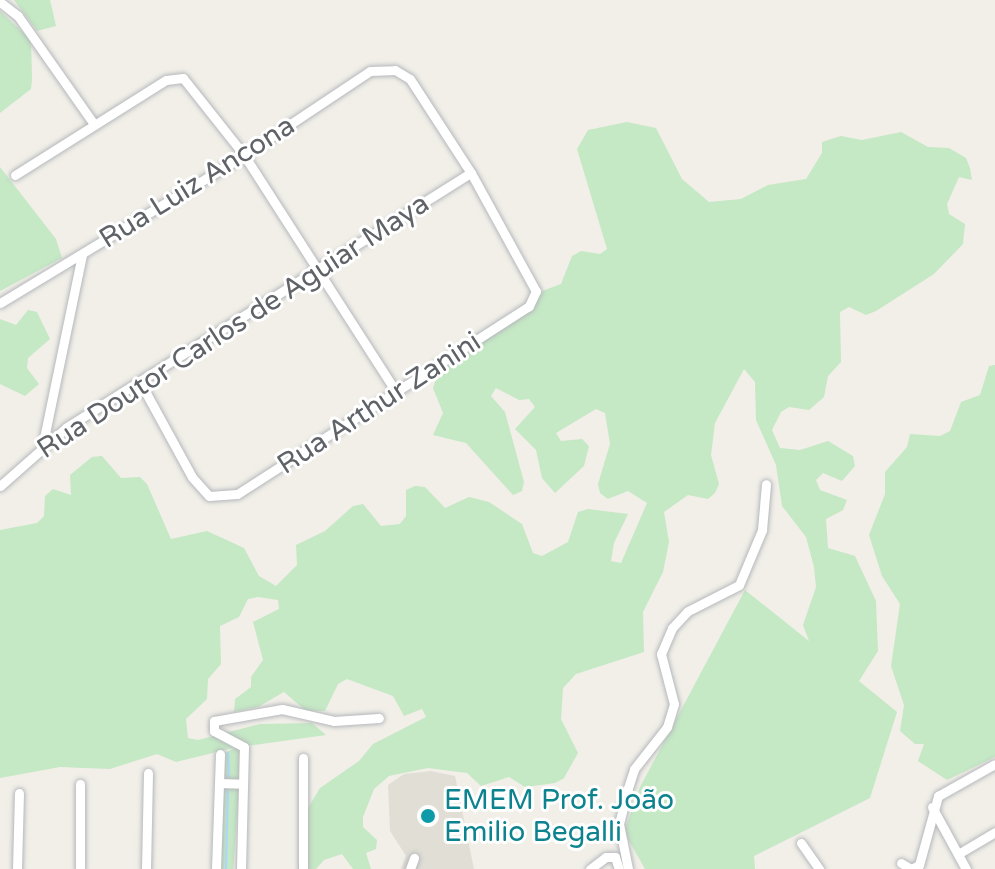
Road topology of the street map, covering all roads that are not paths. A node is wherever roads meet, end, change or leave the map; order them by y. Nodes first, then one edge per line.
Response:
1 (0, 2) edge
2 (94, 124) junction
3 (244, 155) junction
4 (471, 173) junction
5 (15, 175) dead end
6 (82, 254) junction
7 (318, 271) junction
8 (0, 303) edge
9 (140, 382) junction
10 (396, 392) junction
11 (43, 443) junction
12 (766, 484) dead end
13 (0, 486) edge
14 (379, 718) dead end
15 (220, 754) dead end
16 (303, 758) dead end
17 (995, 764) edge
18 (148, 773) dead end
19 (219, 783) junction
20 (80, 784) dead end
21 (243, 784) junction
22 (19, 793) dead end
23 (932, 807) junction
24 (995, 832) edge
25 (801, 843) dead end
26 (958, 854) junction
27 (414, 858) dead end
28 (901, 863) dead end
29 (17, 869) edge
30 (80, 869) edge
31 (146, 869) edge
32 (216, 869) edge
33 (241, 869) edge
34 (303, 869) edge
35 (410, 869) edge
36 (590, 869) edge
37 (619, 869) edge
38 (628, 869) edge
39 (819, 869) edge
40 (966, 869) edge

1 - 2 street
2 - 3 street
2 - 5 street
3 - 4 street, Rua Luiz Ancona
3 - 6 street, Rua Luiz Ancona
3 - 7 street
4 - 7 street, Rua Doutor Carlos de Aguiar Maya
4 - 10 street, Rua Arthur Zanini
6 - 8 street, Rua Luiz Ancona
6 - 11 street
7 - 9 street, Rua Doutor Carlos de Aguiar Maya
7 - 10 street
9 - 10 street, Rua Arthur Zanini
9 - 11 street, Rua Doutor Carlos de Aguiar Maya
11 - 13 street, Rua Doutor Carlos de Aguiar Maya
12 - 38 street
14 - 21 street
15 - 19 street
16 - 34 street
17 - 23 street
18 - 31 street
19 - 21 street
19 - 32 street
20 - 30 street
21 - 33 street
22 - 29 street
23 - 26 street
23 - 28 street
24 - 26 street
25 - 39 street
26 - 40 street
27 - 35 street
36 - 37 street

